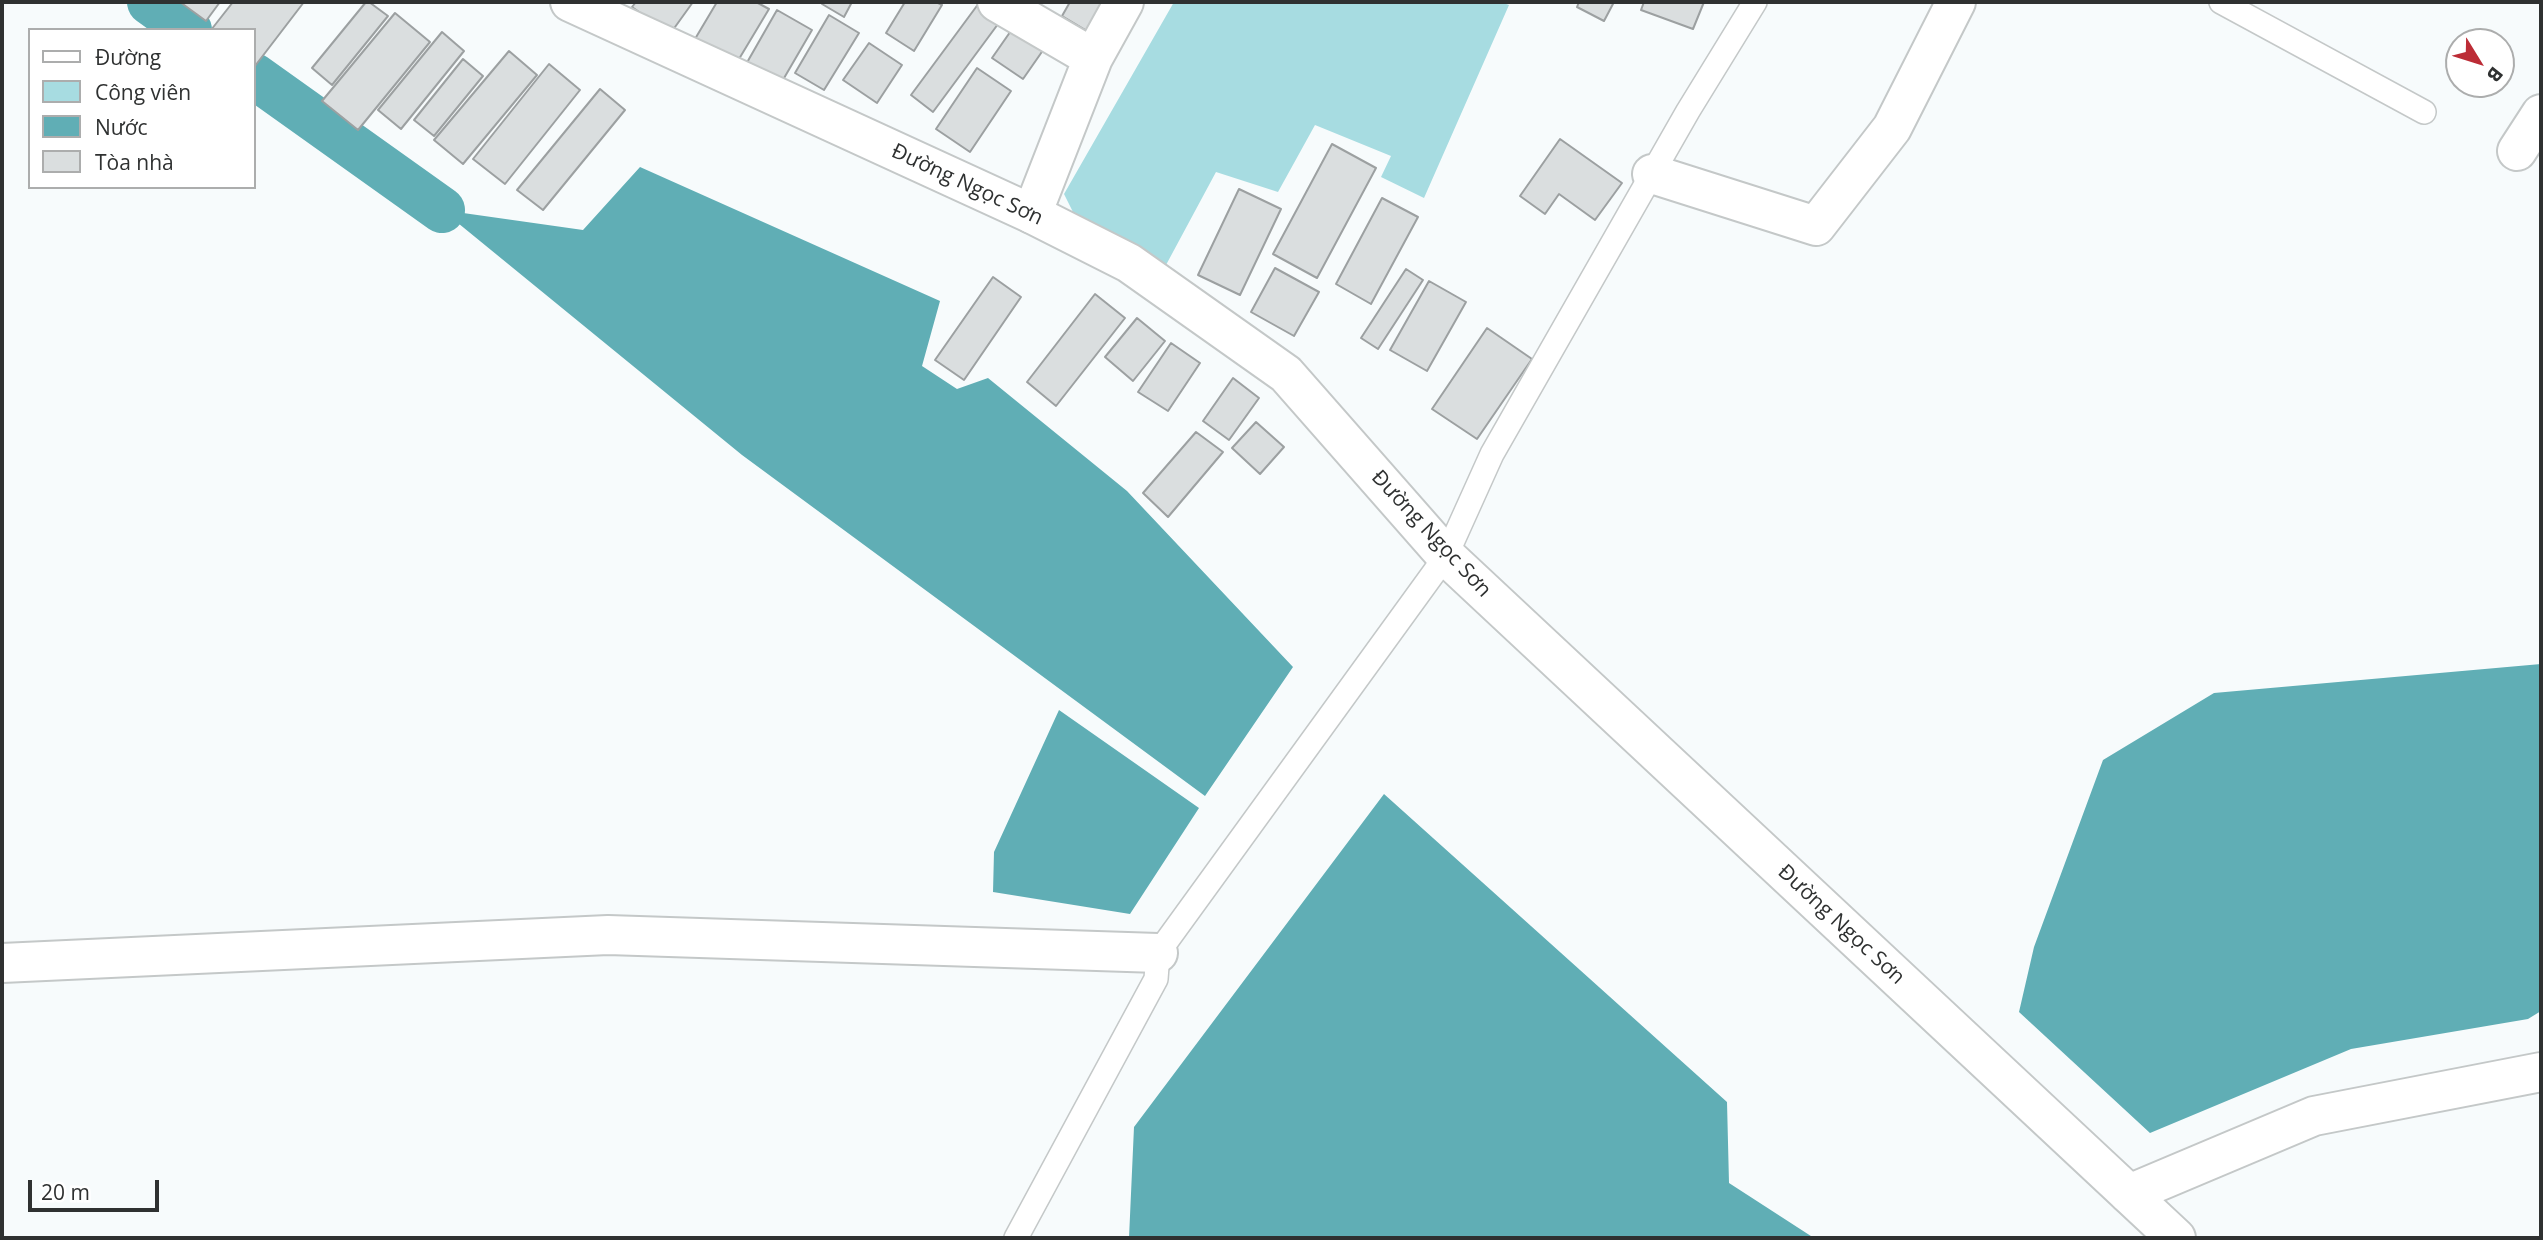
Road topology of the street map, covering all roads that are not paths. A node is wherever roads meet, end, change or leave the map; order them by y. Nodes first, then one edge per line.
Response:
1 (570, 2) edge
2 (997, 2) edge
3 (1124, 2) edge
4 (1755, 2) edge
5 (1956, 2) edge
6 (2221, 2) edge
7 (1093, 58) junction
8 (2424, 112) dead end
9 (2541, 114) edge
10 (2517, 151) dead end
11 (1652, 174) junction
12 (1032, 214) junction
13 (1446, 556) junction
14 (1158, 953) junction
15 (2, 963) edge
16 (2541, 1072) edge
17 (2129, 1194) junction
18 (1016, 1238) edge
19 (2176, 1238) edge

1 - 12 street, Đường Ngọc Sơn
2 - 7 street
3 - 7 street
4 - 11 lane
5 - 11 street
6 - 8 lane
7 - 12 street
9 - 10 street
11 - 13 lane
12 - 13 street, Đường Ngọc Sơn
13 - 14 lane
13 - 17 street, Đường Ngọc Sơn
14 - 15 street
14 - 18 lane
16 - 17 street
17 - 19 street, Đường Ngọc Sơn

